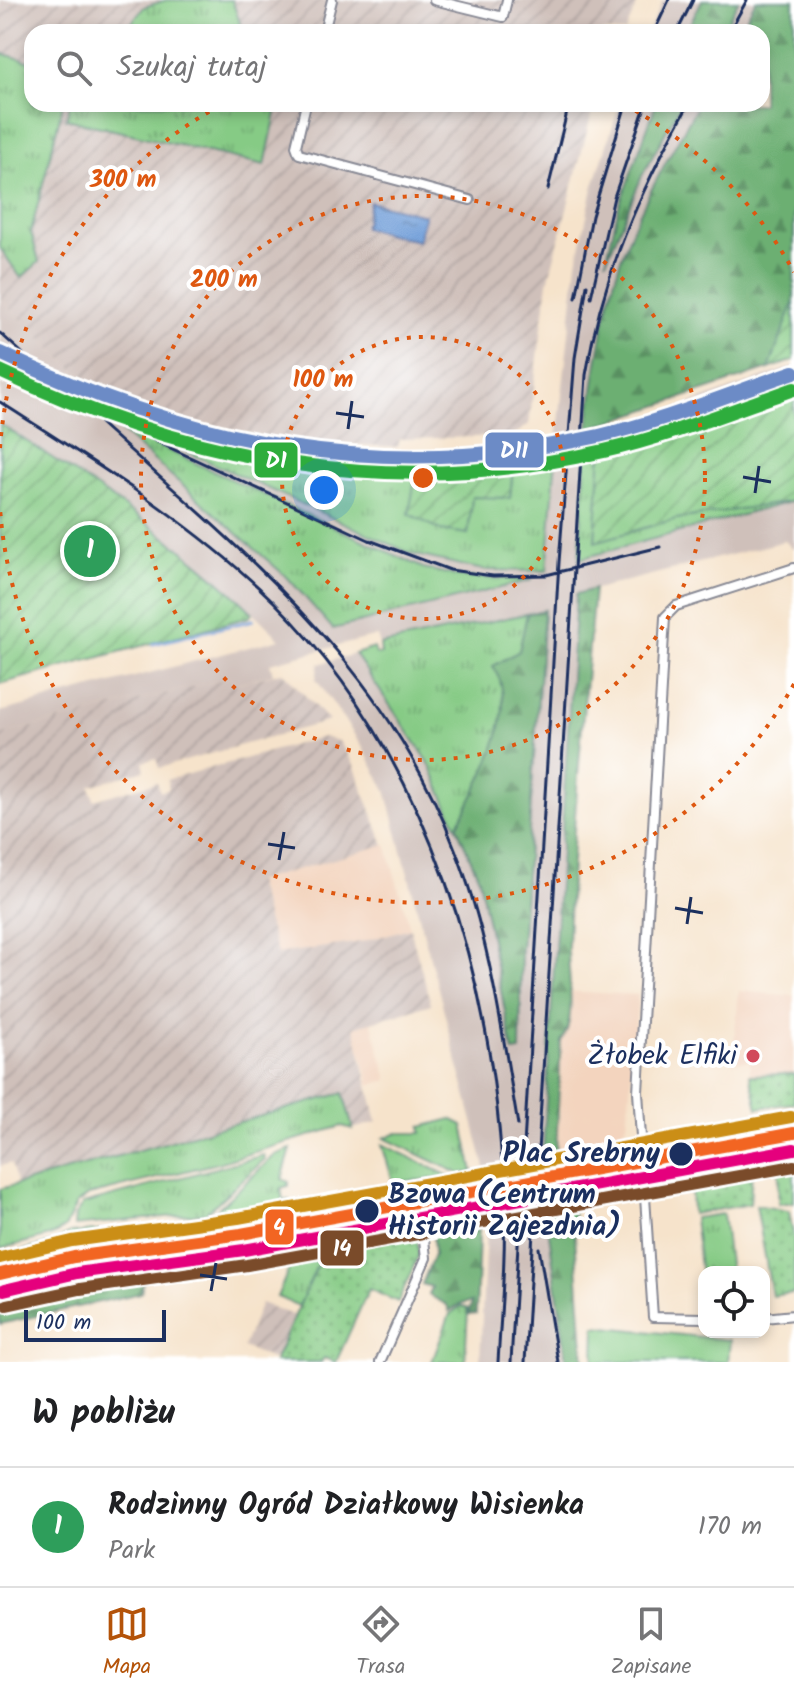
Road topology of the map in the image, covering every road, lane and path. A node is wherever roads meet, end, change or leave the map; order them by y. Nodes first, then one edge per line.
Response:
1 (332, 0) edge
2 (434, 0) edge
3 (507, 0) edge
4 (326, 24) edge
5 (304, 112) edge
6 (470, 200) dead end
7 (794, 568) edge
8 (794, 1124) edge
9 (794, 1146) edge
10 (640, 1164) junction
11 (540, 1182) tunnel mouth
12 (507, 1188) tunnel mouth
13 (420, 1202) junction
14 (0, 1276) edge
15 (794, 1315) edge
16 (770, 1317) edge
17 (698, 1318) edge
18 (380, 1362) edge

1 - 4 street
2 - 3 street
5 - 6 street
7 - 10 street
8 - 10 main road
9 - 10 main road
10 - 11 main road
10 - 17 street
12 - 13 main road
13 - 14 main road
13 - 18 street
15 - 16 street

